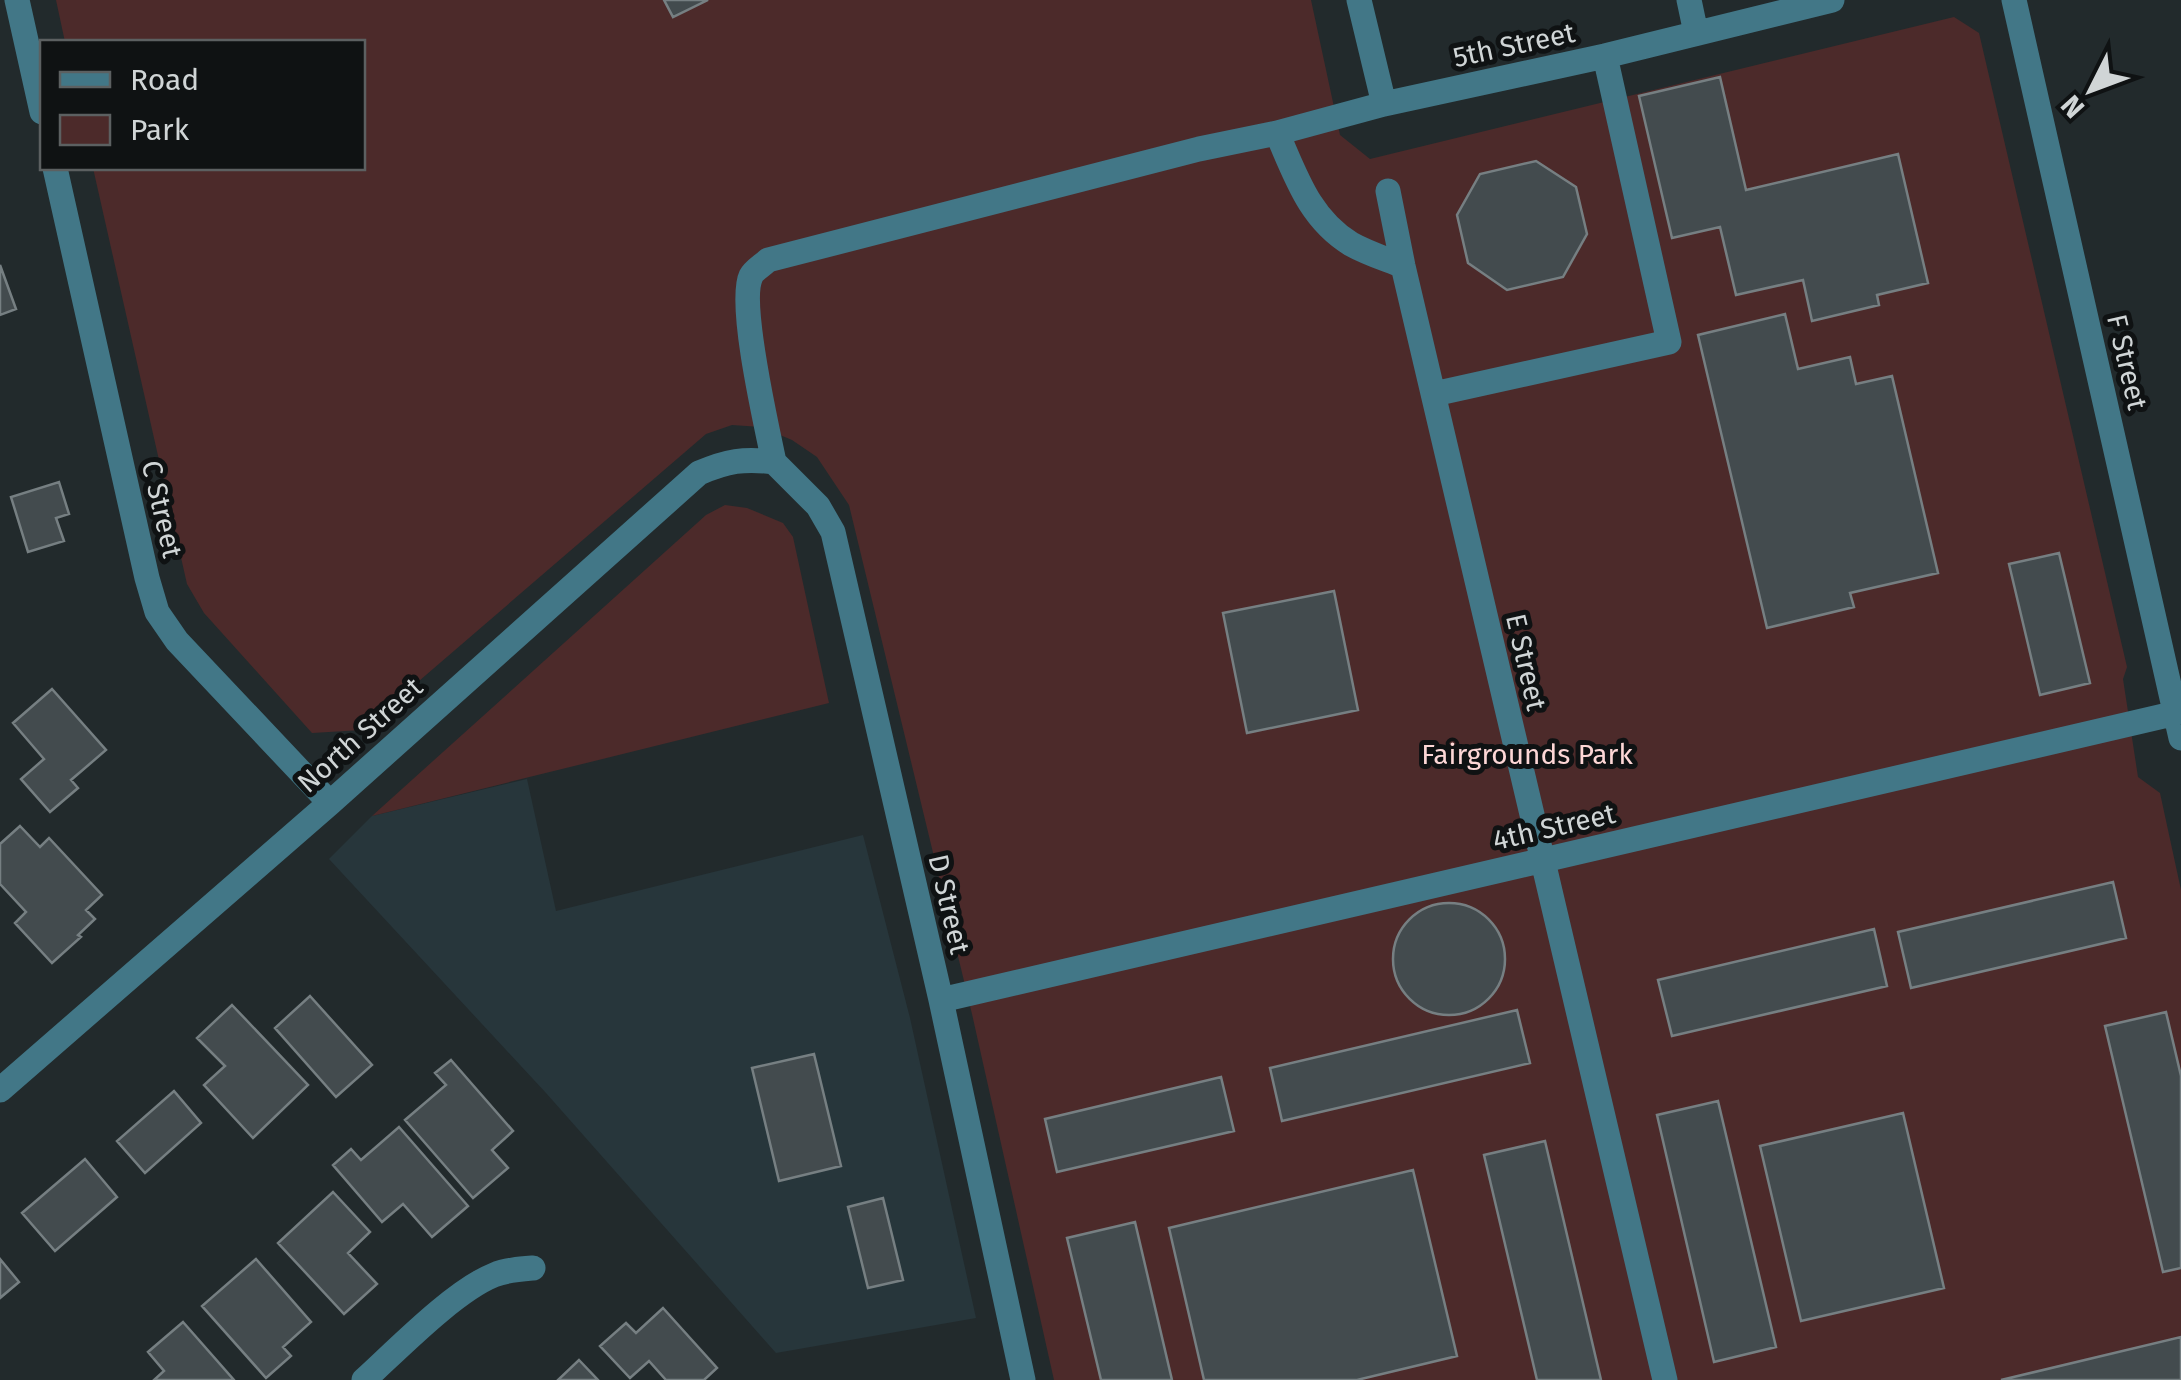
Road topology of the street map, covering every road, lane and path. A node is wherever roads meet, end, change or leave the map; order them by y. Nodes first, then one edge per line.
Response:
1 (18, 0) edge
2 (1359, 0) edge
3 (1689, 0) edge
4 (1832, 0) edge
5 (2014, 0) edge
6 (1696, 34) junction
7 (1605, 56) junction
8 (40, 103) edge
9 (1384, 104) junction
10 (1277, 133) junction
11 (55, 170) edge
12 (1388, 191) dead end
13 (1403, 266) junction
14 (1434, 394) junction
15 (774, 462) junction
16 (2179, 721) edge
17 (330, 802) junction
18 (1541, 861) junction
19 (941, 1000) junction
20 (0, 1090) edge
21 (533, 1268) dead end
22 (364, 1380) edge
23 (1023, 1380) edge
24 (1665, 1380) edge

1 - 8 street
2 - 9 street
3 - 6 street
4 - 6 street, 5th Street
5 - 16 street, F Street
6 - 7 street, 5th Street
7 - 9 street, 5th Street
7 - 14 street
9 - 10 street, 5th Street
10 - 13 street
10 - 15 street, 5th Street
11 - 17 street, C Street
12 - 13 street, E Street
13 - 14 street, E Street
14 - 18 street, E Street
15 - 17 street, North Street
15 - 19 street, D Street
16 - 18 street, 4th Street
17 - 20 street, North Street
18 - 19 street, 4th Street
18 - 24 street, E Street
19 - 23 street, D Street
21 - 22 street

